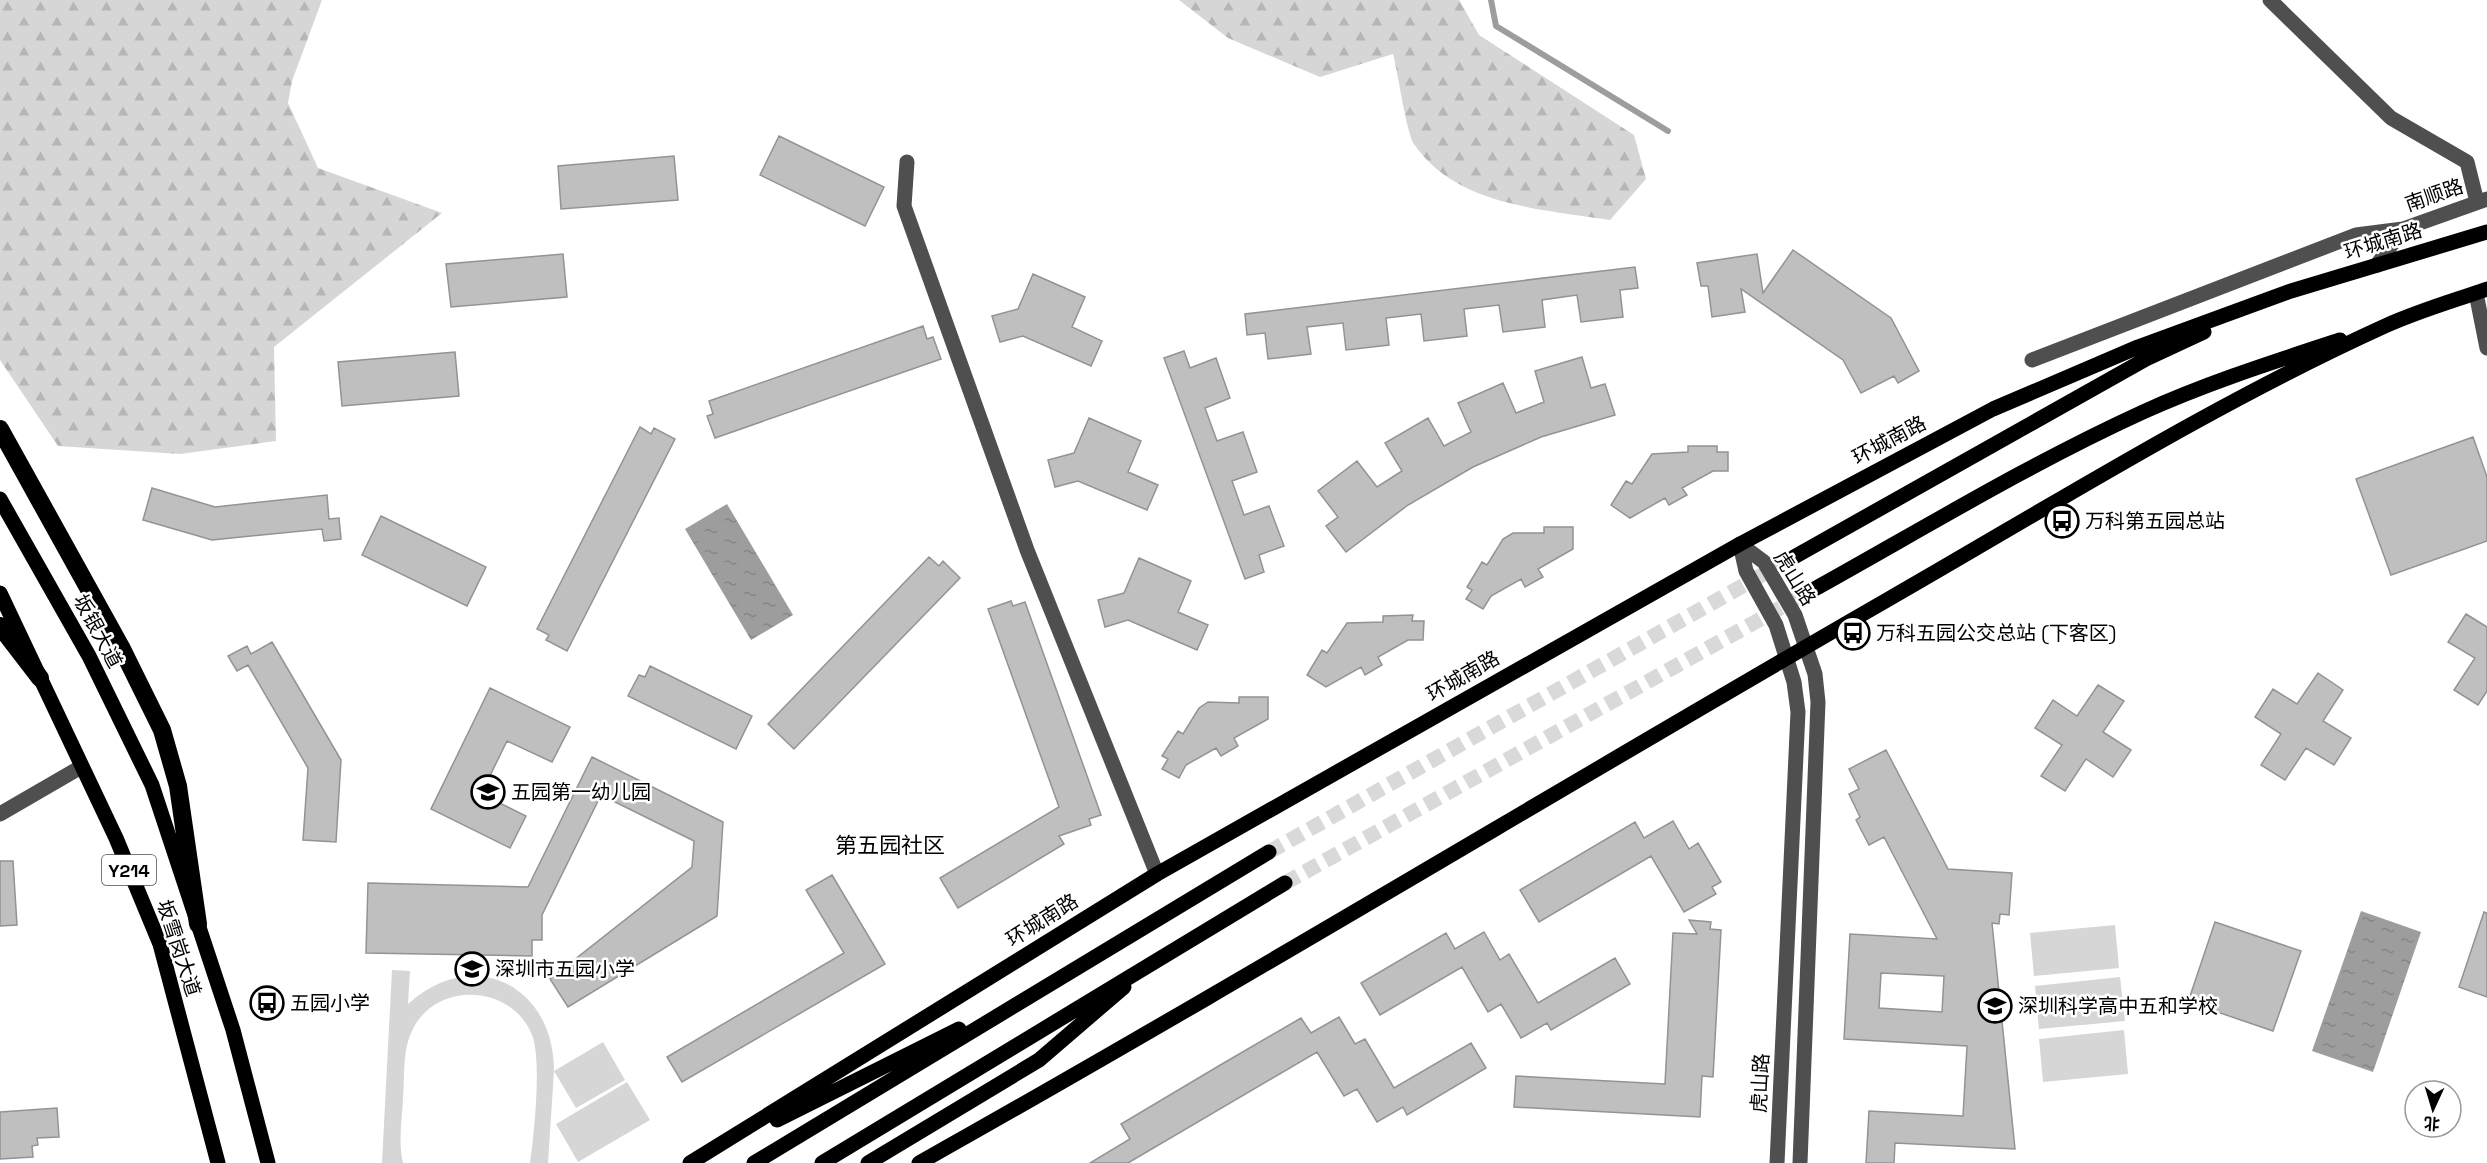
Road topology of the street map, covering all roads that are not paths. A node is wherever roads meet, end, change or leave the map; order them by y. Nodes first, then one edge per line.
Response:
1 (2270, 0) edge
2 (907, 162) dead end
3 (2482, 201) edge
4 (2403, 228) junction
5 (2487, 232) edge
6 (2377, 265) junction
7 (2290, 291) junction
8 (2481, 291) edge
9 (2388, 324) junction
10 (2487, 348) edge
11 (2032, 360) dead end
12 (0, 429) edge
13 (0, 499) edge
14 (1740, 544) junction
15 (1794, 557) tunnel mouth
16 (1811, 591) tunnel mouth
17 (0, 593) edge
18 (0, 626) edge
19 (1807, 646) junction
20 (1787, 657) junction
21 (40, 678) junction
22 (81, 767) junction
23 (152, 785) joint
24 (0, 814) edge
25 (1269, 852) tunnel mouth
26 (1157, 874) junction
27 (1285, 883) tunnel mouth
28 (198, 924) junction
29 (1159, 958) junction
30 (1059, 979) junction
31 (218, 1163) edge
32 (268, 1163) edge
33 (691, 1163) edge
34 (754, 1163) edge
35 (822, 1163) edge
36 (868, 1163) edge
37 (920, 1163) edge
38 (1777, 1163) edge
39 (1800, 1163) edge

1 - 3 street
2 - 26 street
3 - 4 street, 南顺路
4 - 6 street, 南顺路
4 - 11 street
5 - 6 main road, 环城南路
6 - 7 main road, 环城南路
7 - 14 main road, 环城南路
7 - 15 main road, 环城南路
8 - 9 main road
8 - 10 street
9 - 16 main road
9 - 19 main road
12 - 28 highway
13 - 23 main road, 坂银大道
14 - 19 street, 虎山路
14 - 20 street, 虎山路
14 - 26 main road, 环城南路
17 - 21 main road, 坂雪岗大道 / Y214
18 - 21 highway
19 - 20 main road
19 - 39 street, 虎山路
20 - 37 main road
20 - 38 street, 虎山路
21 - 22 main road, 坂雪岗大道 / Y214
22 - 24 street
22 - 31 main road, 坂雪岗大道 / Y214
23 - 28 main road, 坂雪岗大道 / Y214
25 - 30 main road
26 - 33 main road, 环城南路
27 - 29 main road
28 - 32 main road, 坂雪岗大道 / Y214
29 - 35 main road
29 - 36 main road
30 - 33 main road
30 - 34 main road

